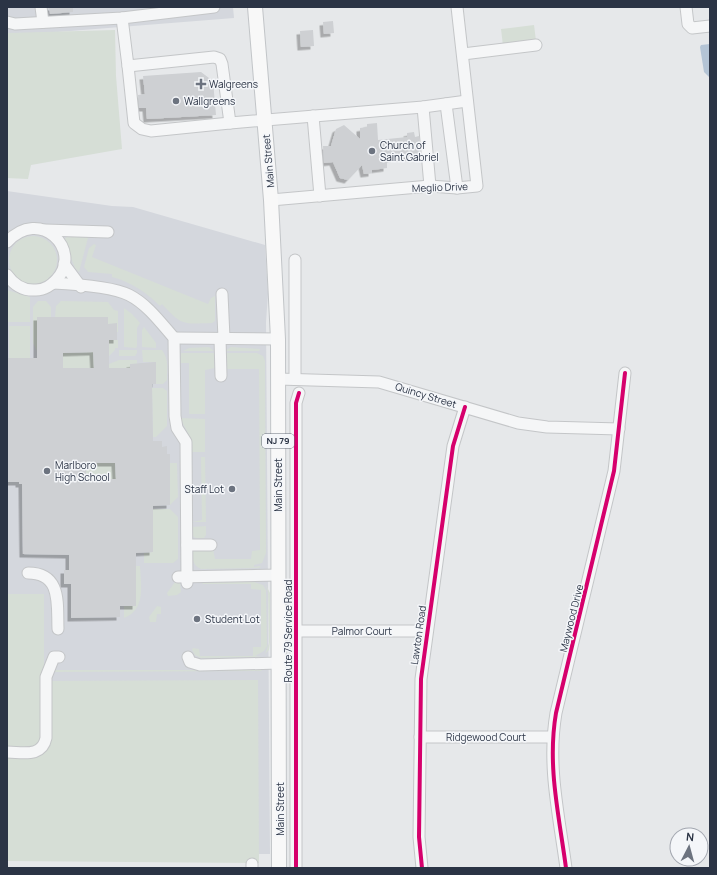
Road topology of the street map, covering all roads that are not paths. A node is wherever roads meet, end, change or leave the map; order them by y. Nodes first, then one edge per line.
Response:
1 (41, 7) edge
2 (214, 7) edge
3 (255, 7) edge
4 (457, 7) edge
5 (686, 7) edge
6 (122, 18) junction
7 (7, 22) edge
8 (43, 22) junction
9 (710, 26) edge
10 (536, 45) dead end
11 (463, 54) junction
12 (128, 66) junction
13 (467, 101) junction
14 (446, 104) junction
15 (423, 107) junction
16 (313, 116) junction
17 (265, 120) junction
18 (230, 123) junction
19 (430, 186) junction
20 (457, 188) junction
21 (320, 196) junction
22 (271, 200) junction
23 (44, 230) junction
24 (108, 232) dead end
25 (7, 242) edge
26 (296, 260) dead end
27 (64, 264) junction
28 (7, 275) edge
29 (53, 283) junction
30 (82, 286) junction
31 (222, 294) dead end
32 (174, 338) junction
33 (222, 338) junction
34 (278, 339) junction
35 (625, 373) dead end
36 (220, 376) dead end
37 (278, 379) junction
38 (295, 379) junction
39 (299, 394) dead end
40 (465, 407) junction
41 (619, 429) junction
42 (187, 545) junction
43 (211, 545) dead end
44 (28, 573) dead end
45 (279, 575) junction
46 (58, 629) dead end
47 (427, 631) junction
48 (296, 632) junction
49 (59, 657) dead end
50 (188, 657) dead end
51 (279, 663) junction
52 (420, 737) junction
53 (552, 737) junction
54 (7, 752) edge
55 (279, 868) edge
56 (296, 868) edge
57 (422, 868) edge
58 (566, 868) edge

1 - 8 street
2 - 6 street
3 - 17 main road, Main Street / NJ 79
4 - 11 street, Meglio Drive
5 - 9 street
6 - 8 street
6 - 12 street
7 - 8 street
10 - 11 street
11 - 13 street, Meglio Drive
12 - 18 street
12 - 18 street
13 - 14 street
13 - 20 street, Meglio Drive
14 - 15 street
14 - 20 street
15 - 16 street
15 - 19 street
16 - 17 street
16 - 21 street
17 - 18 street
17 - 22 main road, Main Street / NJ 79
19 - 20 street, Meglio Drive
19 - 21 street, Meglio Drive
21 - 22 street, Meglio Drive
22 - 34 main road, Main Street / NJ 79
23 - 24 street
23 - 25 street
23 - 27 street
26 - 38 street
27 - 29 street
27 - 30 street
28 - 29 street
29 - 30 street
30 - 32 street
31 - 33 street
32 - 33 street
32 - 42 street
33 - 34 street
33 - 36 street
34 - 37 main road, Main Street / NJ 79
35 - 41 street, Maywood Drive
37 - 38 street, Quincy Street
37 - 45 main road, Main Street / NJ 79
38 - 40 street, Quincy Street
39 - 48 street, Route 79 Service Road
40 - 41 street, Quincy Street
40 - 47 street, Lawton Road
41 - 53 street, Maywood Drive
42 - 43 street
42 - 45 street
44 - 46 street
45 - 51 main road, Main Street / NJ 79
47 - 48 street, Palmor Court
47 - 52 street, Lawton Road
48 - 56 street, Route 79 Service Road
49 - 54 street
50 - 51 street
51 - 55 main road, Main Street / NJ 79
52 - 53 street, Ridgewood Court
52 - 57 street, Lawton Road
53 - 58 street, Maywood Drive

